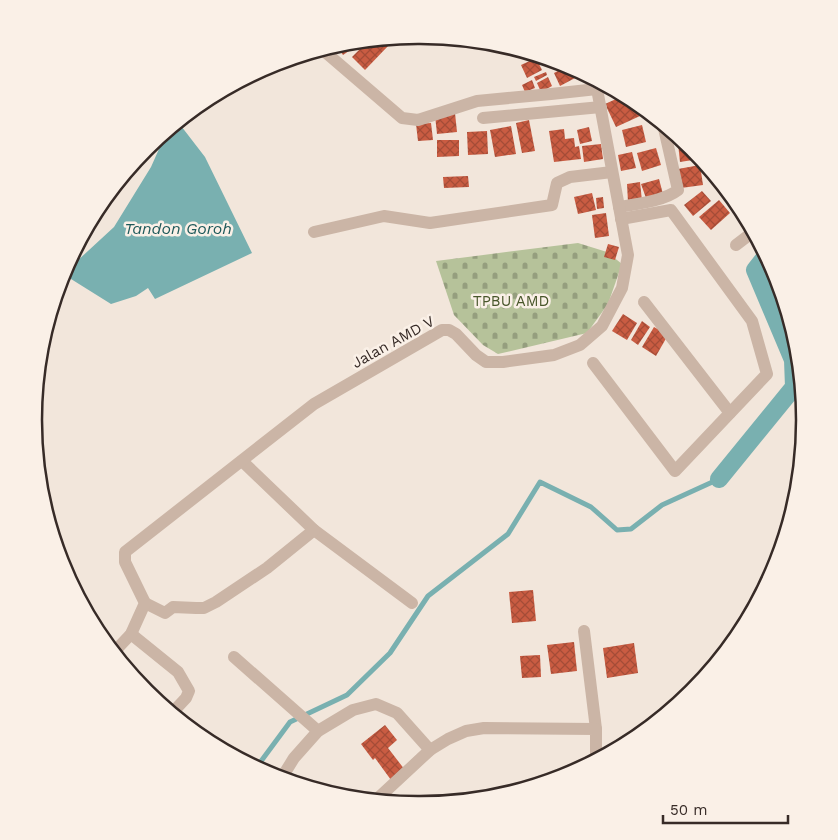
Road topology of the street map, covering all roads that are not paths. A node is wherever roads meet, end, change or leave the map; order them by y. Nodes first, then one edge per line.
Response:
1 (328, 55) edge
2 (593, 86) edge
3 (599, 89) edge
4 (601, 107) junction
5 (483, 118) dead end
6 (666, 136) edge
7 (612, 172) junction
8 (620, 213) junction
9 (314, 232) dead end
10 (748, 236) edge
11 (736, 246) dead end
12 (644, 302) dead end
13 (593, 363) dead end
14 (730, 413) junction
15 (242, 461) junction
16 (314, 530) junction
17 (145, 603) junction
18 (412, 604) dead end
19 (584, 631) dead end
20 (131, 634) junction
21 (119, 647) edge
22 (234, 657) dead end
23 (177, 708) edge
24 (596, 729) junction
25 (318, 731) junction
26 (430, 750) junction
27 (596, 752) edge
28 (285, 772) edge
29 (382, 795) edge

1 - 2 street
3 - 4 street, Jalan AMD V
4 - 5 street
4 - 7 street, Jalan AMD V
6 - 8 street
7 - 8 street, Jalan AMD V
7 - 9 street
8 - 14 street
8 - 15 street, Jalan AMD V
10 - 11 street
12 - 14 street
13 - 14 street
15 - 16 street
15 - 17 street, Jalan AMD V
16 - 17 street
16 - 18 street
17 - 20 street
19 - 24 street
20 - 21 street
20 - 23 street
22 - 25 street
24 - 26 street
24 - 27 street
25 - 26 street
25 - 28 street
26 - 29 street

